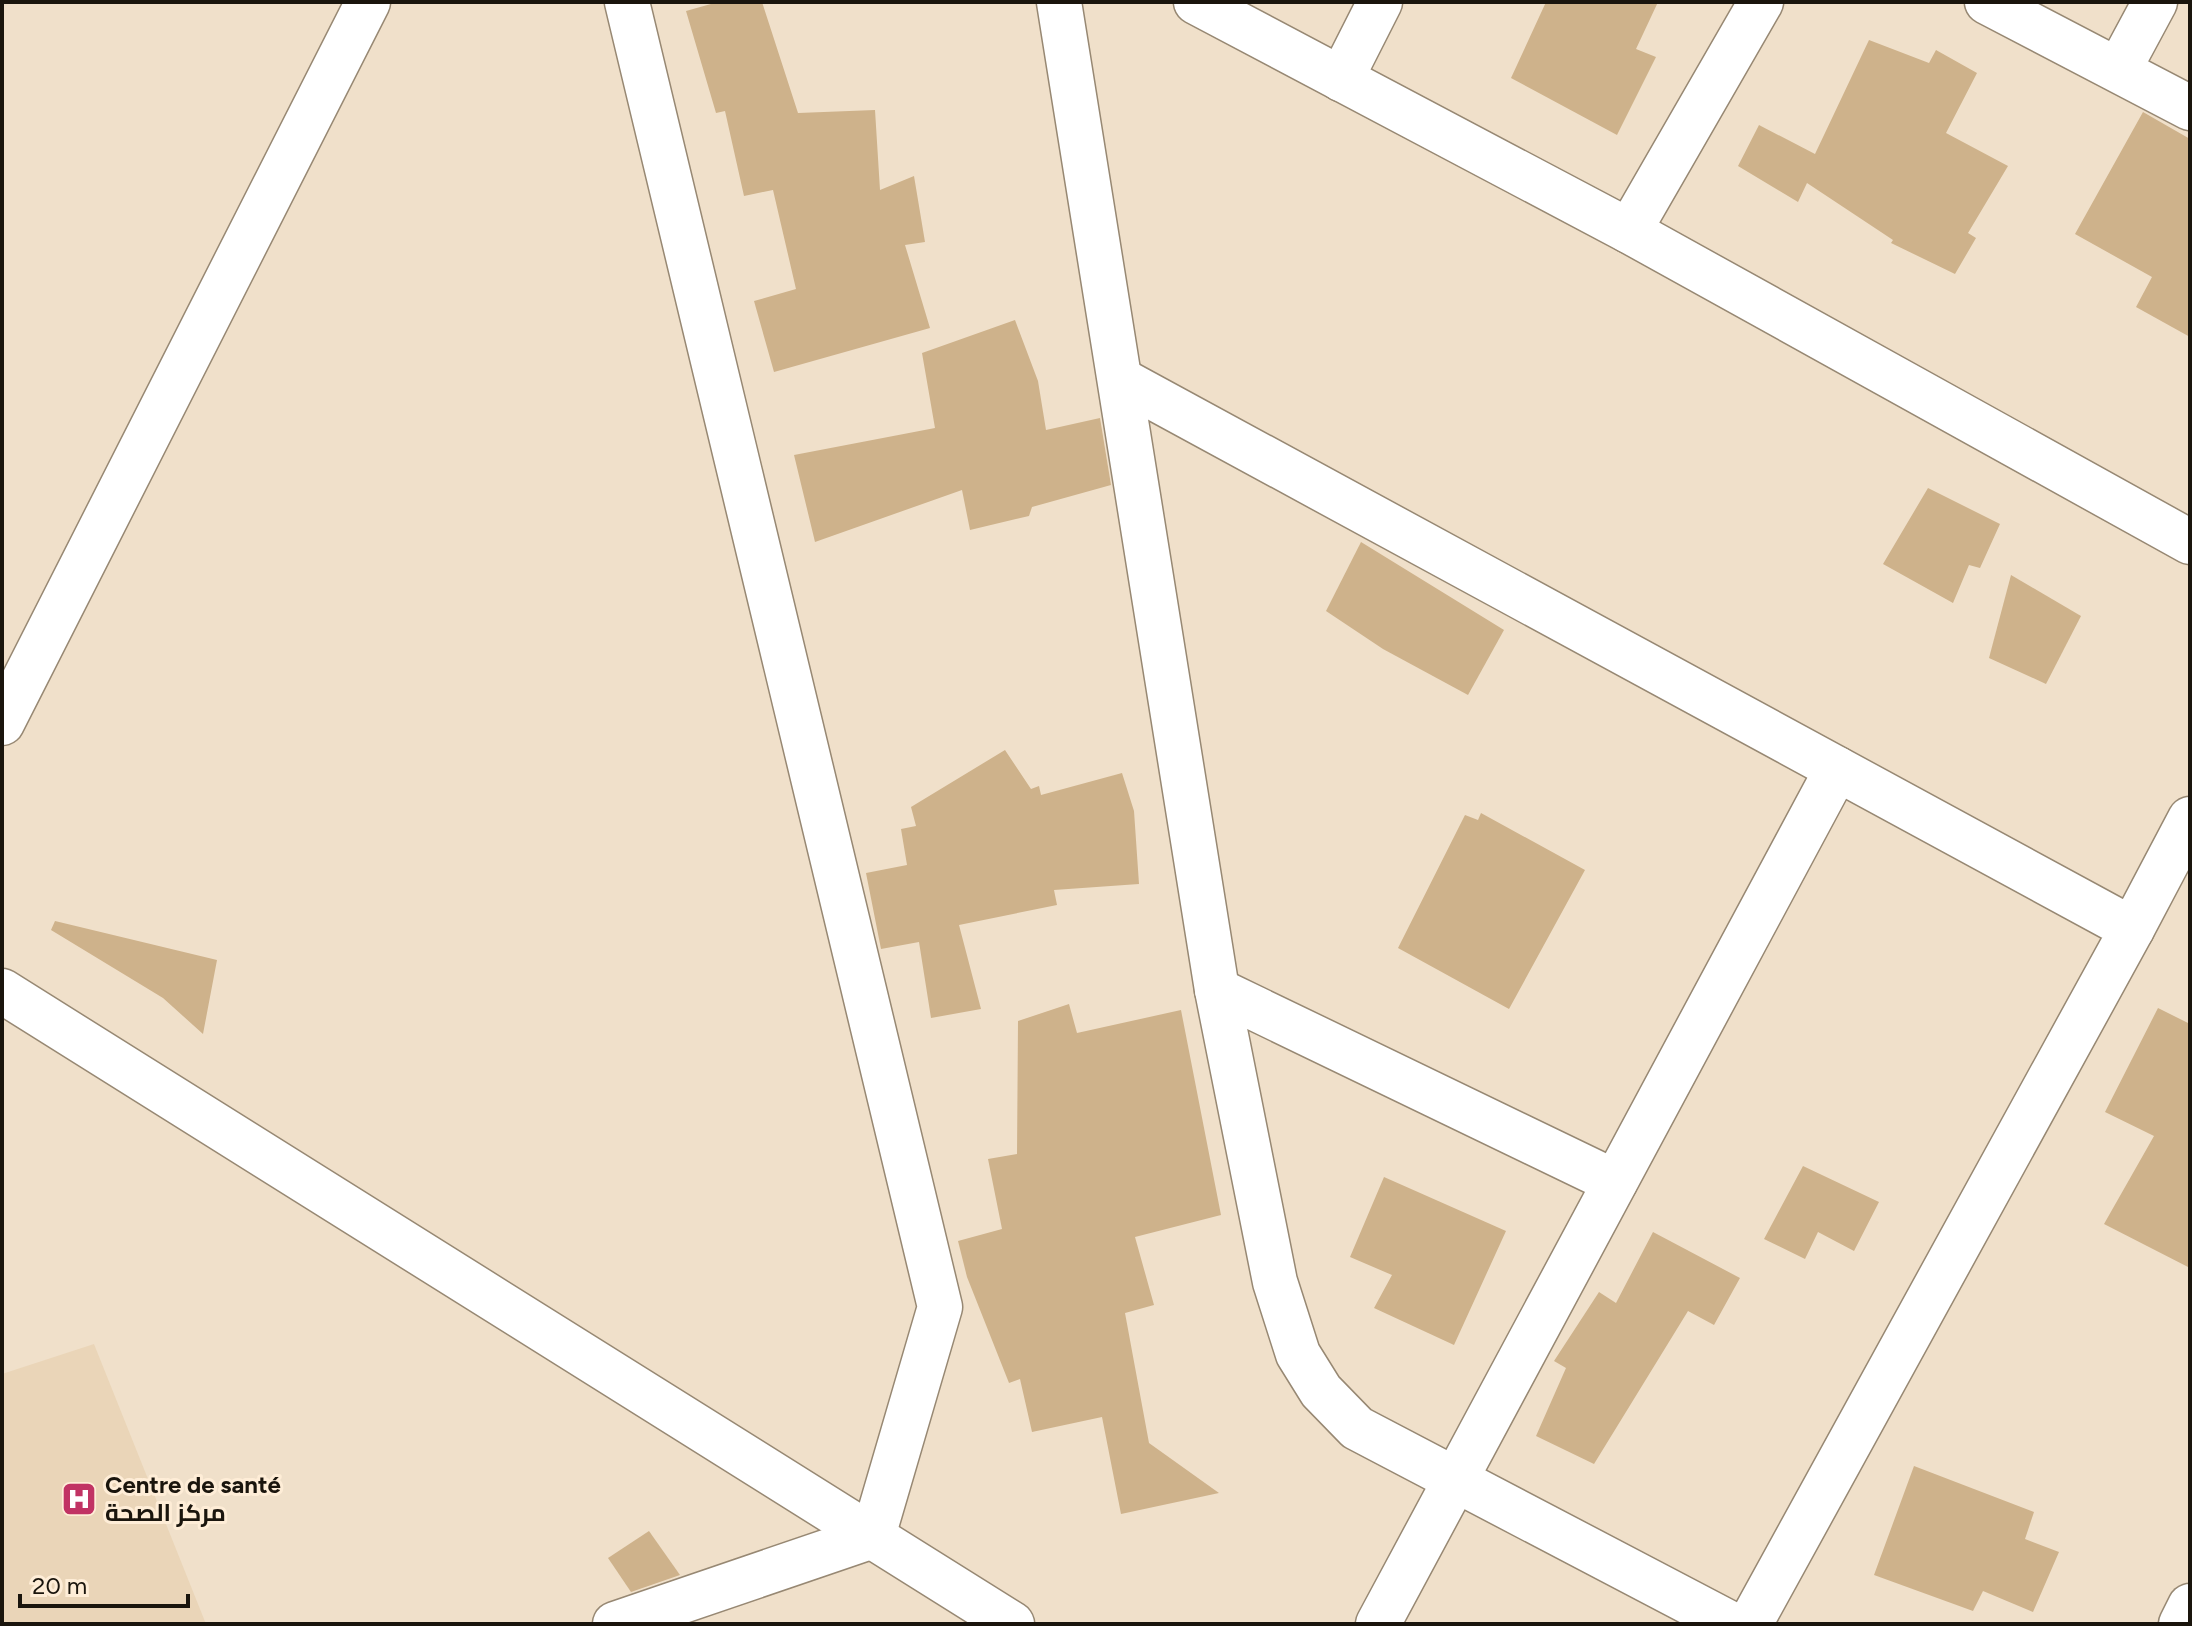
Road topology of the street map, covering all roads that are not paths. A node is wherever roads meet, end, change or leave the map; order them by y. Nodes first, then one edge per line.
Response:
1 (368, 2) edge
2 (627, 2) edge
3 (1059, 2) edge
4 (1196, 2) edge
5 (1380, 2) edge
6 (1761, 2) edge
7 (1987, 2) edge
8 (2155, 2) edge
9 (2119, 69) junction
10 (1341, 79) junction
11 (2190, 108) edge
12 (1629, 231) junction
13 (1123, 381) junction
14 (2190, 542) edge
15 (2, 723) edge
16 (1837, 769) junction
17 (2190, 819) edge
18 (2132, 929) junction
19 (1217, 990) junction
20 (2, 991) edge
21 (1615, 1182) junction
22 (1455, 1479) junction
23 (873, 1536) junction
24 (2190, 1606) edge
25 (615, 1624) edge
26 (1012, 1624) edge
27 (1378, 1624) edge
28 (1731, 1624) edge
29 (1750, 1624) edge
30 (2181, 1624) edge

1 - 15 street
2 - 23 street
3 - 13 street
4 - 10 street
5 - 10 street
6 - 12 street
7 - 9 street
8 - 9 street
9 - 11 street
10 - 12 street
12 - 14 street
13 - 16 street
13 - 19 street
16 - 18 street
16 - 21 street
17 - 18 street
18 - 29 street
19 - 21 street
19 - 22 street
20 - 23 street
21 - 22 street
22 - 27 street
22 - 28 street
23 - 25 street
23 - 26 street
24 - 30 street

